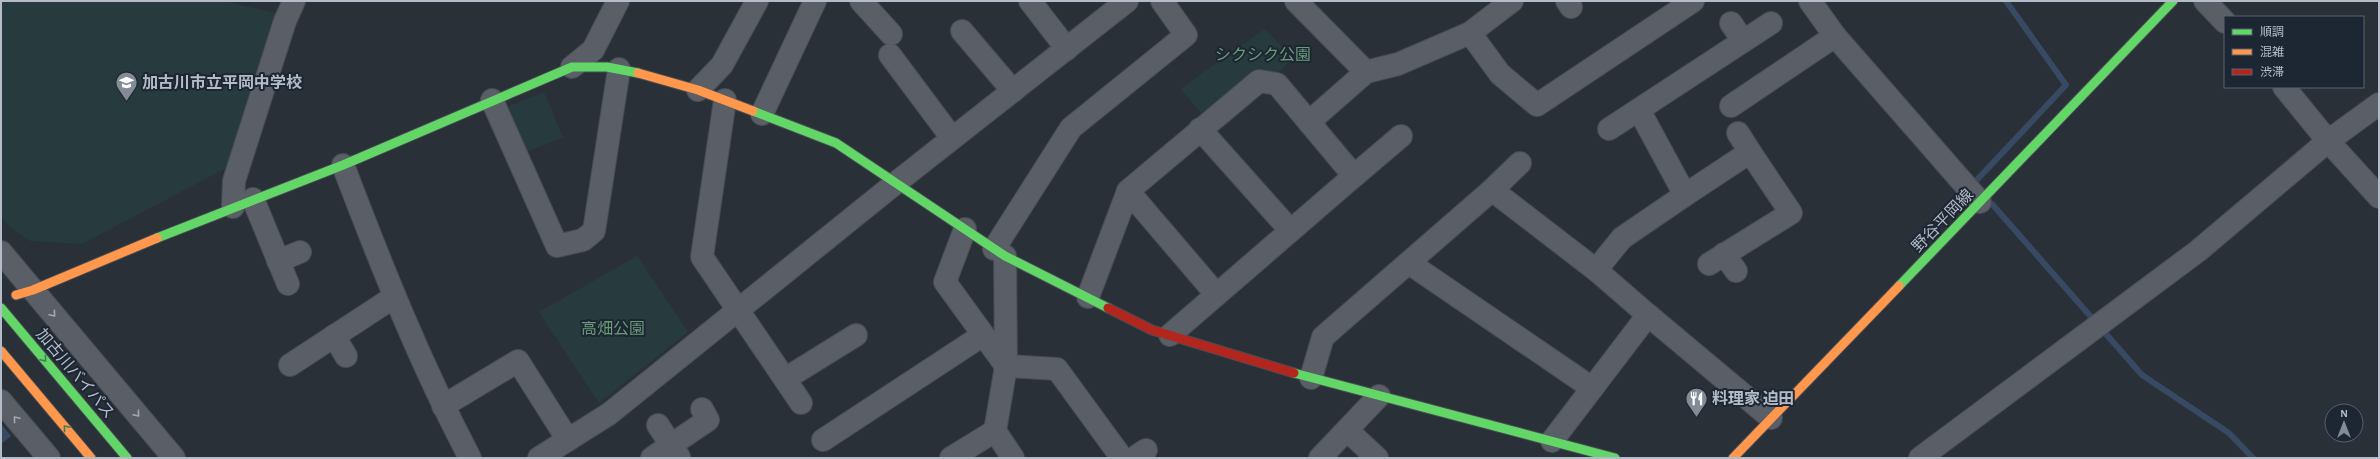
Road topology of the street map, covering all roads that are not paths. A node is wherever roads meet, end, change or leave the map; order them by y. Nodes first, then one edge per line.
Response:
1 (294, 1) edge
2 (618, 1) edge
3 (757, 1) edge
4 (815, 1) edge
5 (861, 1) edge
6 (1030, 1) edge
7 (1127, 1) edge
8 (1162, 1) edge
9 (1296, 1) edge
10 (1512, 1) edge
11 (1693, 1) edge
12 (1810, 1) edge
13 (2173, 1) edge
14 (2205, 1) edge
15 (2224, 21) edge
16 (1730, 22) dead end
17 (1771, 23) dead end
18 (962, 31) dead end
19 (1470, 33) junction
20 (1835, 36) junction
21 (1743, 41) junction
22 (1067, 49) junction
23 (572, 67) junction
24 (619, 69) junction
25 (1366, 72) junction
26 (2285, 88) edge
27 (698, 90) junction
28 (1013, 90) junction
29 (492, 100) junction
30 (725, 100) junction
31 (2379, 104) edge
32 (1731, 106) dead end
33 (1639, 110) junction
34 (762, 114) junction
35 (1309, 122) junction
36 (1200, 130) junction
37 (1609, 130) dead end
38 (1738, 133) dead end
39 (1401, 136) dead end
40 (952, 138) junction
41 (2328, 141) junction
42 (1750, 152) junction
43 (1520, 163) dead end
44 (343, 165) junction
45 (1354, 176) junction
46 (897, 182) junction
47 (1492, 190) junction
48 (1128, 191) junction
49 (1686, 195) junction
50 (2379, 197) edge
51 (253, 199) junction
52 (1980, 202) junction
53 (233, 207) junction
54 (965, 229) junction
55 (1290, 230) junction
56 (1, 252) edge
57 (300, 252) dead end
58 (1000, 252) junction
59 (278, 261) junction
60 (1409, 263) junction
61 (1723, 263) dead end
62 (1596, 270) junction
63 (288, 284) dead end
64 (25, 292) junction
65 (1216, 294) junction
66 (394, 297) junction
67 (1088, 297) junction
68 (1, 308) edge
69 (739, 310) junction
70 (1648, 315) junction
71 (856, 335) dead end
72 (983, 335) junction
73 (1170, 335) junction
74 (334, 336) junction
75 (1, 352) edge
76 (346, 356) dead end
77 (290, 364) dead end
78 (1006, 366) junction
79 (1311, 378) junction
80 (785, 379) junction
81 (1592, 388) junction
82 (1379, 396) junction
83 (1, 401) edge
84 (801, 403) dead end
85 (443, 406) junction
86 (702, 409) dead end
87 (1771, 418) junction
88 (658, 425) dead end
89 (1347, 430) junction
90 (995, 431) junction
91 (568, 440) junction
92 (823, 440) dead end
93 (1552, 442) junction
94 (676, 452) edge
95 (49, 458) edge
96 (91, 458) edge
97 (127, 458) edge
98 (174, 458) edge
99 (470, 458) edge
100 (539, 458) edge
101 (652, 458) edge
102 (951, 458) edge
103 (1013, 458) edge
104 (1122, 458) edge
105 (1320, 458) edge
106 (1377, 458) edge
107 (1615, 458) edge
108 (1733, 458) edge
109 (1920, 458) edge

1 - 53 street
2 - 23 street
3 - 27 street
4 - 34 street
5 - 40 street
6 - 22 street
7 - 22 street
8 - 58 street
9 - 25 street
10 - 19 street
11 - 19 street
12 - 20 street
13 - 52 main road, 野谷平岡線
14 - 15 street
16 - 21 street
17 - 21 street
18 - 28 street
19 - 25 street
20 - 32 street
20 - 52 street
21 - 33 street
22 - 28 street
23 - 24 main road
23 - 29 main road
24 - 27 main road
24 - 29 street
25 - 35 street
26 - 41 street
27 - 30 main road
28 - 40 street
29 - 44 main road
30 - 34 main road
30 - 69 street
31 - 41 street
33 - 37 street
33 - 49 street
34 - 46 main road
35 - 36 street
35 - 45 street
36 - 48 street
36 - 55 street
38 - 42 street
39 - 45 street
40 - 46 street
41 - 50 street
41 - 109 street
42 - 49 street
42 - 61 street
43 - 47 street
44 - 51 main road
44 - 66 street
45 - 55 street
46 - 54 main road
46 - 69 street
47 - 60 street
47 - 62 street
48 - 65 street
48 - 67 street
49 - 62 street
51 - 53 main road
51 - 59 street
52 - 87 main road, 野谷平岡線
53 - 64 main road
54 - 58 main road
54 - 72 street
55 - 65 street
56 - 64 street
57 - 59 street
58 - 67 main road
58 - 78 street
59 - 63 street
60 - 79 street
60 - 81 street
62 - 70 street
64 -> 98 street
65 - 73 street
66 - 74 street
66 - 85 street
67 - 73 main road
68 -> 97 main road, 加古川バイパス
69 - 80 street
69 - 91 street
70 - 81 street
70 - 87 street
71 - 80 street
72 - 78 street
72 - 92 street
73 - 79 main road
74 - 76 street
74 - 77 street
96 -> 75 main road
78 - 90 street
78 - 104 street
79 - 82 main road
80 - 84 street
81 - 93 street
82 - 89 street
82 - 93 main road
95 -> 83 street
85 - 91 street
85 - 99 street
86 - 94 street
87 - 108 main road, 野谷平岡線
88 - 94 street
89 - 105 street
89 - 106 street
90 - 102 street
90 - 103 street
91 - 100 street
93 - 107 main road
94 - 101 street

